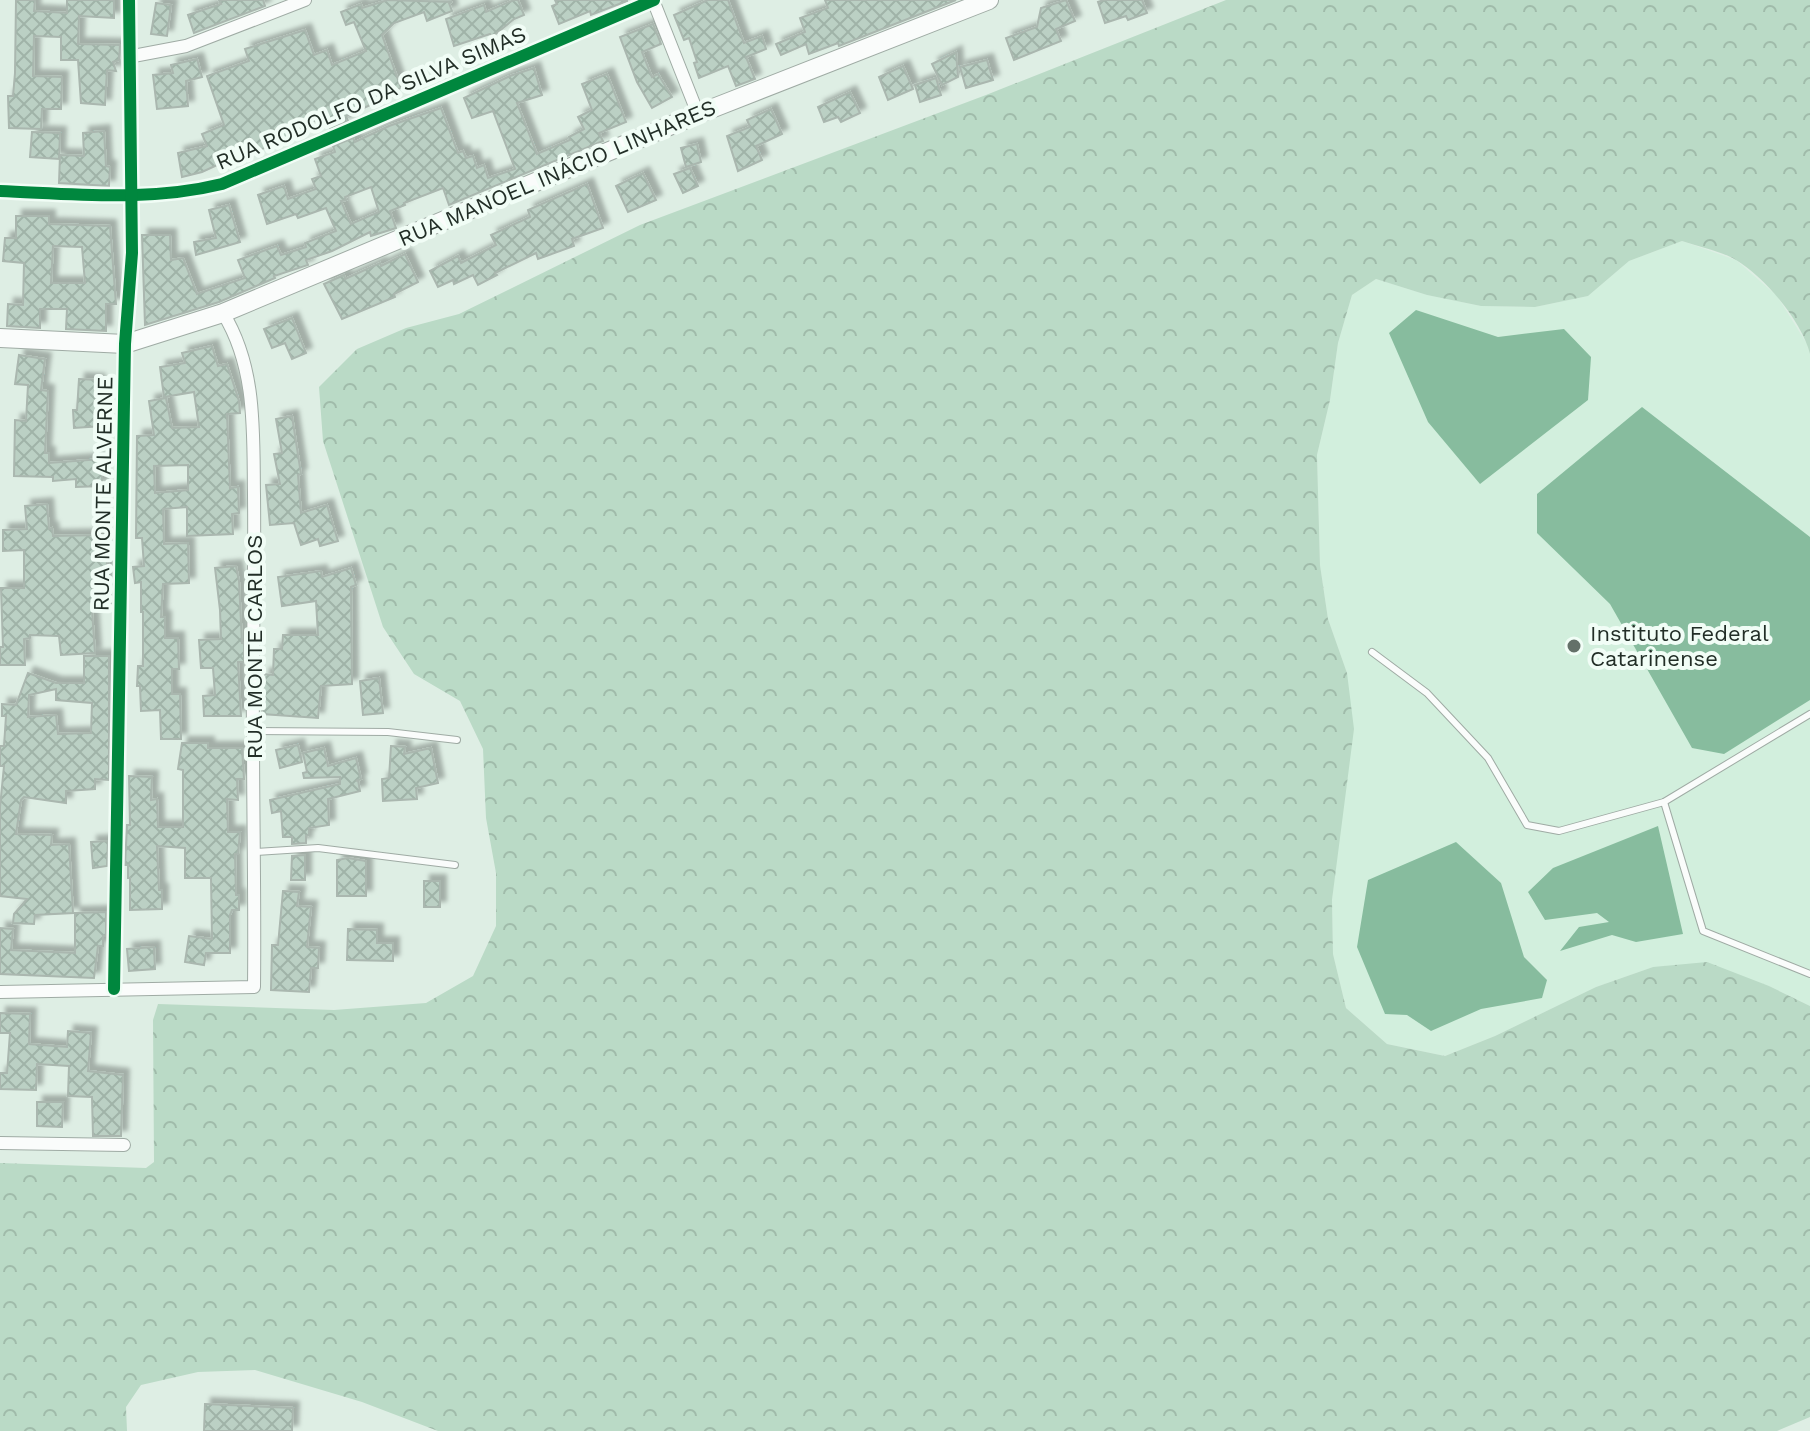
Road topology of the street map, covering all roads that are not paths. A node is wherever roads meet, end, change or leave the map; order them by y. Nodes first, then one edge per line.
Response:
1 (129, 0) edge
2 (305, 0) edge
3 (653, 0) edge
4 (989, 0) edge
5 (128, 57) junction
6 (698, 114) junction
7 (0, 191) edge
8 (132, 197) junction
9 (223, 313) junction
10 (0, 338) edge
11 (125, 344) junction
12 (1372, 652) dead end
13 (1810, 714) edge
14 (253, 731) junction
15 (457, 740) dead end
16 (1664, 802) junction
17 (256, 852) junction
18 (455, 865) dead end
19 (1810, 974) edge
20 (114, 989) junction
21 (0, 992) edge
22 (0, 1143) edge
23 (124, 1145) dead end

1 - 5 street, RUA MONTE ALVERNE
2 - 5 street
3 - 6 street
3 - 8 street, RUA RODOLFO DA SILVA SIMAS
4 - 6 main road, RUA MANOEL INÁCIO LINHARES
5 - 8 street, RUA MONTE ALVERNE
6 - 9 main road, RUA MANOEL INÁCIO LINHARES
7 - 8 street, RUA RODOLFO DA SILVA SIMAS
8 - 11 street, RUA MONTE ALVERNE
9 - 11 main road, RUA MANOEL INÁCIO LINHARES
9 - 14 street, RUA MONTE CARLOS
10 - 11 main road
11 - 20 street, RUA MONTE ALVERNE
12 - 16 lane
13 - 16 lane
14 - 15 lane
14 - 17 street, RUA MONTE CARLOS
16 - 19 lane
17 - 18 lane
17 - 20 street, RUA MONTE CARLOS
20 - 21 street
22 - 23 street

